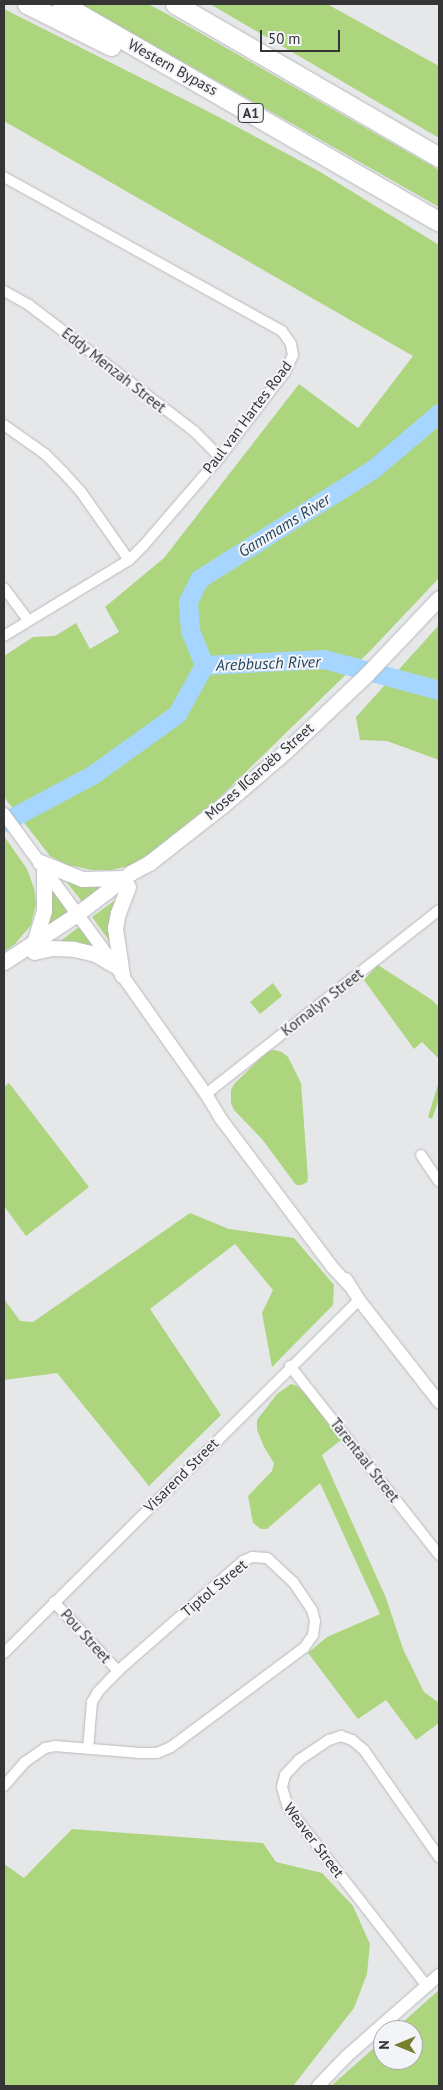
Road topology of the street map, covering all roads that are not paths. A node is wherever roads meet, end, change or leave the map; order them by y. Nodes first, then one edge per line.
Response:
1 (27, 4) edge
2 (62, 4) edge
3 (180, 6) edge
4 (271, 126) junction
5 (439, 157) edge
6 (4, 177) edge
7 (439, 222) edge
8 (4, 291) edge
9 (4, 425) edge
10 (220, 457) junction
11 (129, 560) junction
12 (4, 588) edge
13 (439, 598) edge
14 (28, 620) junction
15 (4, 636) edge
16 (4, 814) edge
17 (42, 866) junction
18 (126, 882) junction
19 (439, 910) edge
20 (80, 918) junction
21 (35, 946) junction
22 (4, 962) edge
23 (118, 970) junction
24 (4, 972) edge
25 (206, 1094) junction
26 (421, 1155) dead end
27 (439, 1182) edge
28 (359, 1300) junction
29 (290, 1366) junction
30 (437, 1396) edge
31 (439, 1555) edge
32 (54, 1602) junction
33 (4, 1652) edge
34 (118, 1671) junction
35 (88, 1748) junction
36 (4, 1786) edge
37 (439, 1857) edge
38 (439, 1975) edge
39 (426, 1985) junction
40 (318, 2086) edge

1 - 4 highway
2 - 4 highway, Western Bypass / A1
3 - 5 highway
4 - 7 highway, Western Bypass / A1
6 - 10 street, Paul van Hartes Road
8 - 10 street, Eddy Menzah Street
9 - 11 street
10 - 11 street, Paul van Hartes Road
11 - 14 street, Paul van Hartes Road
12 - 14 street
13 - 18 main road, Moses ǁGaroëb Street
14 - 15 street, Paul van Hartes Road
16 - 17 street
17 - 18 main road
17 - 20 street
17 - 21 main road
18 - 20 main road, Moses ǁGaroëb Street
18 - 23 main road
19 - 25 street, Kornalyn Street
20 - 21 main road, Moses ǁGaroëb Street
20 - 23 street
21 - 22 main road, Moses ǁGaroëb Street
21 - 23 main road
21 - 24 main road, Moses ǁGaroëb Street
23 - 25 street
25 - 28 street
26 - 27 street
28 - 29 street, Visarend Street
28 - 30 street
29 - 31 street, Tarentaal Street
29 - 32 street, Visarend Street
32 - 33 street, Visarend Street
32 - 34 street, Pou Street
34 - 35 street, Tiptol Street
34 - 35 street, Tiptol Street
35 - 36 street, Tiptol Street
37 - 39 street, Weaver Street
38 - 39 street
39 - 40 street

